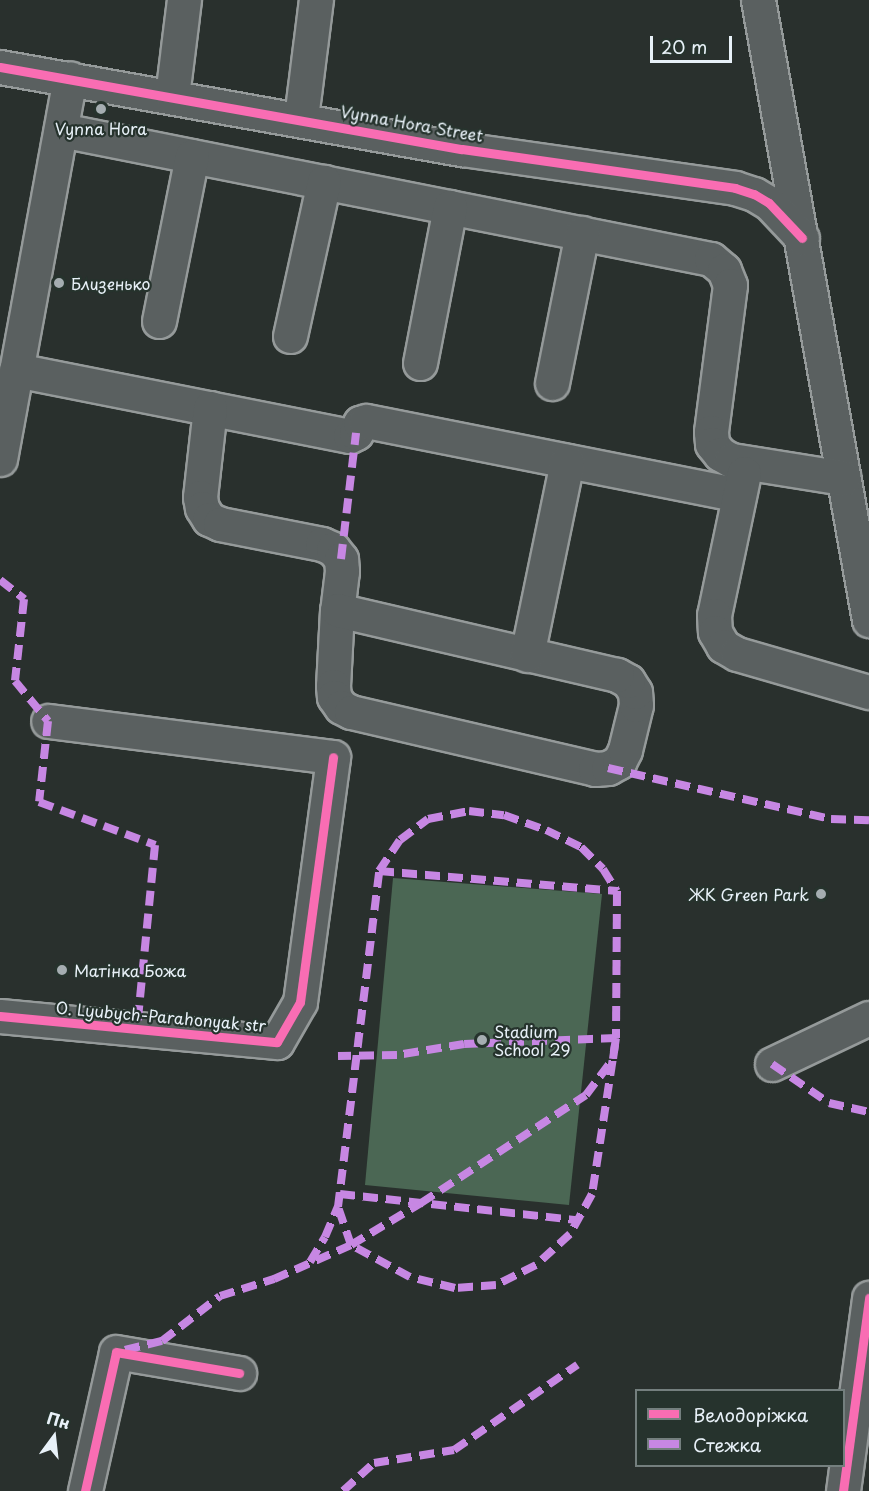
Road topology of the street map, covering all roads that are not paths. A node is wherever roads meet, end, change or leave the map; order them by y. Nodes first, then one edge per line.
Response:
1 (184, 0) edge
2 (316, 0) edge
3 (758, 0) edge
4 (0, 67) edge
5 (70, 78) junction
6 (172, 96) junction
7 (302, 118) junction
8 (61, 130) junction
9 (192, 156) junction
10 (324, 182) junction
11 (450, 207) junction
12 (582, 233) junction
13 (802, 238) junction
14 (159, 321) dead end
15 (290, 336) dead end
16 (420, 363) dead end
17 (16, 369) junction
18 (552, 383) dead end
19 (210, 408) junction
20 (0, 459) edge
21 (567, 461) junction
22 (746, 462) junction
23 (844, 478) junction
24 (739, 495) junction
25 (337, 610) junction
26 (869, 620) edge
27 (527, 655) junction
28 (869, 692) edge
29 (48, 721) dead end
30 (0, 1016) edge
31 (869, 1018) edge
32 (772, 1064) dead end
33 (869, 1298) edge
34 (239, 1373) dead end
35 (85, 1491) edge
36 (843, 1491) edge

1 - 6 street
2 - 7 street
3 - 13 street
4 - 5 street, Vynna Hora Street
5 - 6 street, Vynna Hora Street
5 - 8 street
6 - 7 street, Vynna Hora Street
7 - 13 street, Vynna Hora Street
8 - 9 street
8 - 17 street
9 - 10 street
9 - 14 street
10 - 11 street
10 - 15 street
11 - 12 street
11 - 16 street
12 - 18 street
12 - 22 street
13 - 23 street
17 - 19 street
17 - 20 street
19 - 21 street
19 - 25 street
21 - 24 street
21 - 27 street
22 - 23 street
22 - 24 street
23 - 26 street
24 - 28 street
25 - 27 street
25 - 27 street
29 - 30 street, O. Lyubych-Parahonyak str
31 - 32 street
33 - 36 street
34 - 35 street

